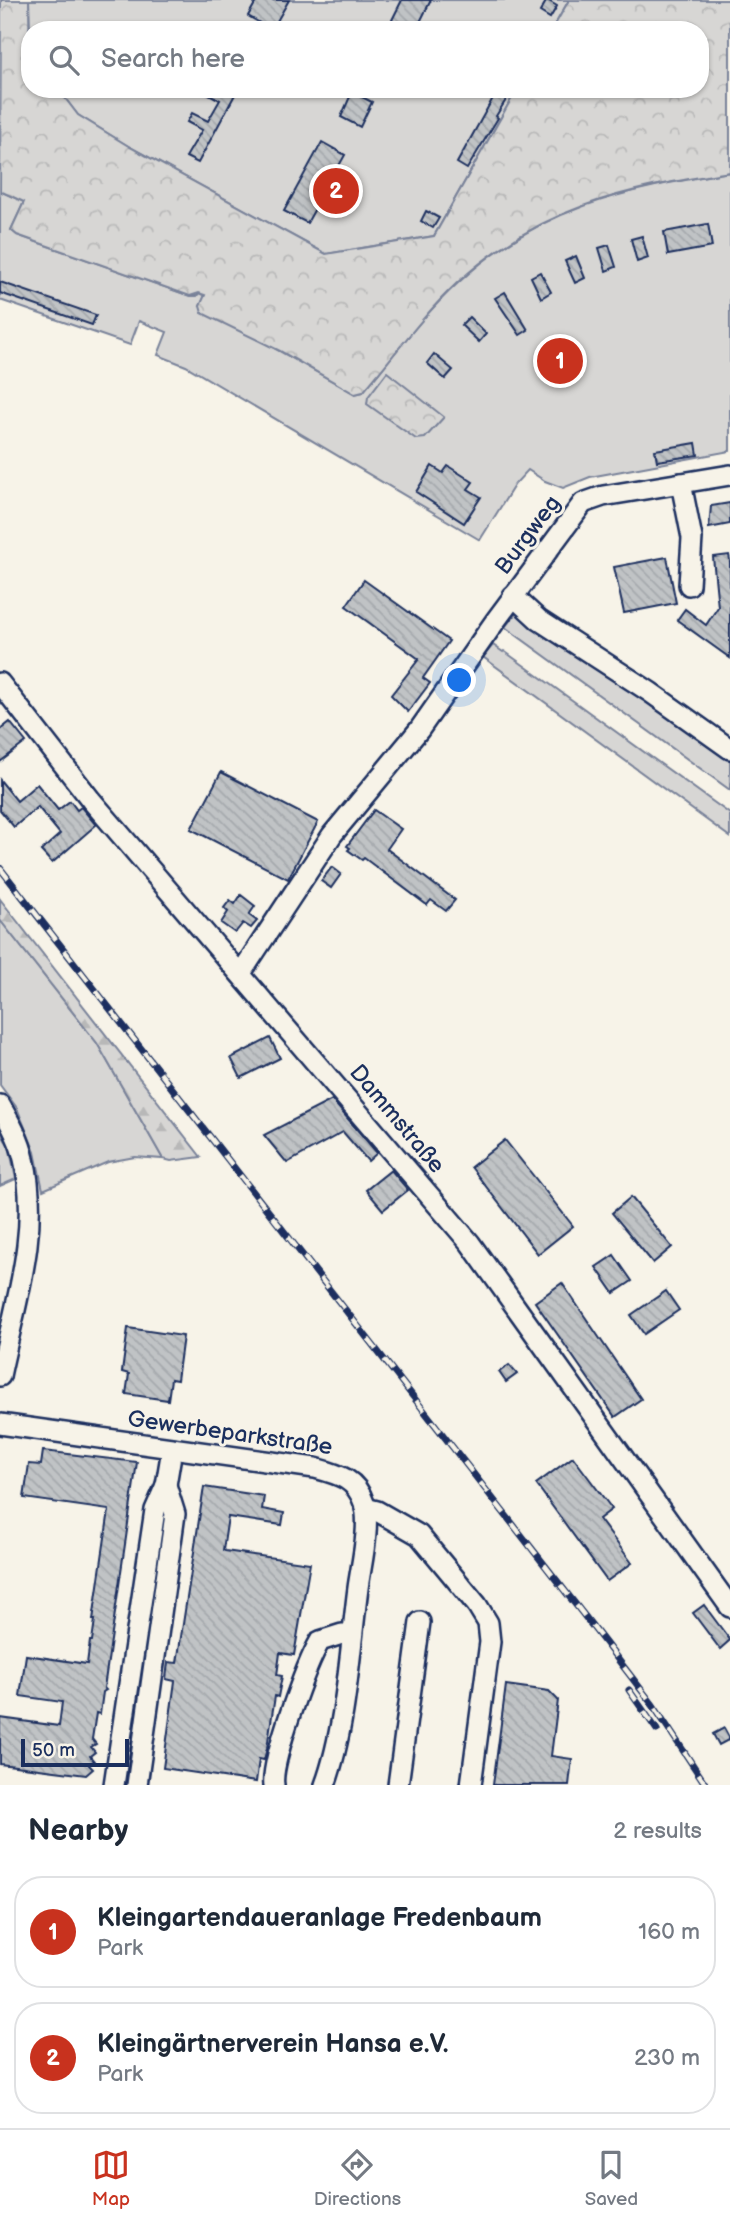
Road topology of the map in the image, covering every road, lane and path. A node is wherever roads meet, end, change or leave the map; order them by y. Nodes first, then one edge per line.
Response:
1 (730, 475) edge
2 (681, 483) junction
3 (689, 585) dead end
4 (513, 596) junction
5 (0, 683) edge
6 (730, 749) edge
7 (241, 973) junction
8 (0, 1105) edge
9 (0, 1376) edge
10 (0, 1424) edge
11 (172, 1449) junction
12 (166, 1485) junction
13 (365, 1508) junction
14 (730, 1607) edge
15 (420, 1622) dead end
16 (352, 1635) junction
17 (130, 1682) junction
18 (150, 1686) junction
19 (114, 1785) edge
20 (137, 1785) edge
21 (274, 1785) edge
22 (325, 1785) edge
23 (398, 1785) edge
24 (471, 1785) edge

1 - 2 street, Burgweg
2 - 3 street
2 - 4 street, Burgweg
4 - 6 street
4 - 7 street, Burgweg
5 - 7 street, Dammstraße
7 - 14 street, Dammstraße
8 - 9 street
10 - 11 street, Gewerbeparkstraße
11 - 12 street
11 - 13 street, Gewerbeparkstraße
12 - 17 street
12 - 18 street
13 - 16 street
13 - 24 street
15 - 23 street
16 - 21 street
16 - 22 street
17 - 18 street
17 - 19 street
18 - 20 street

